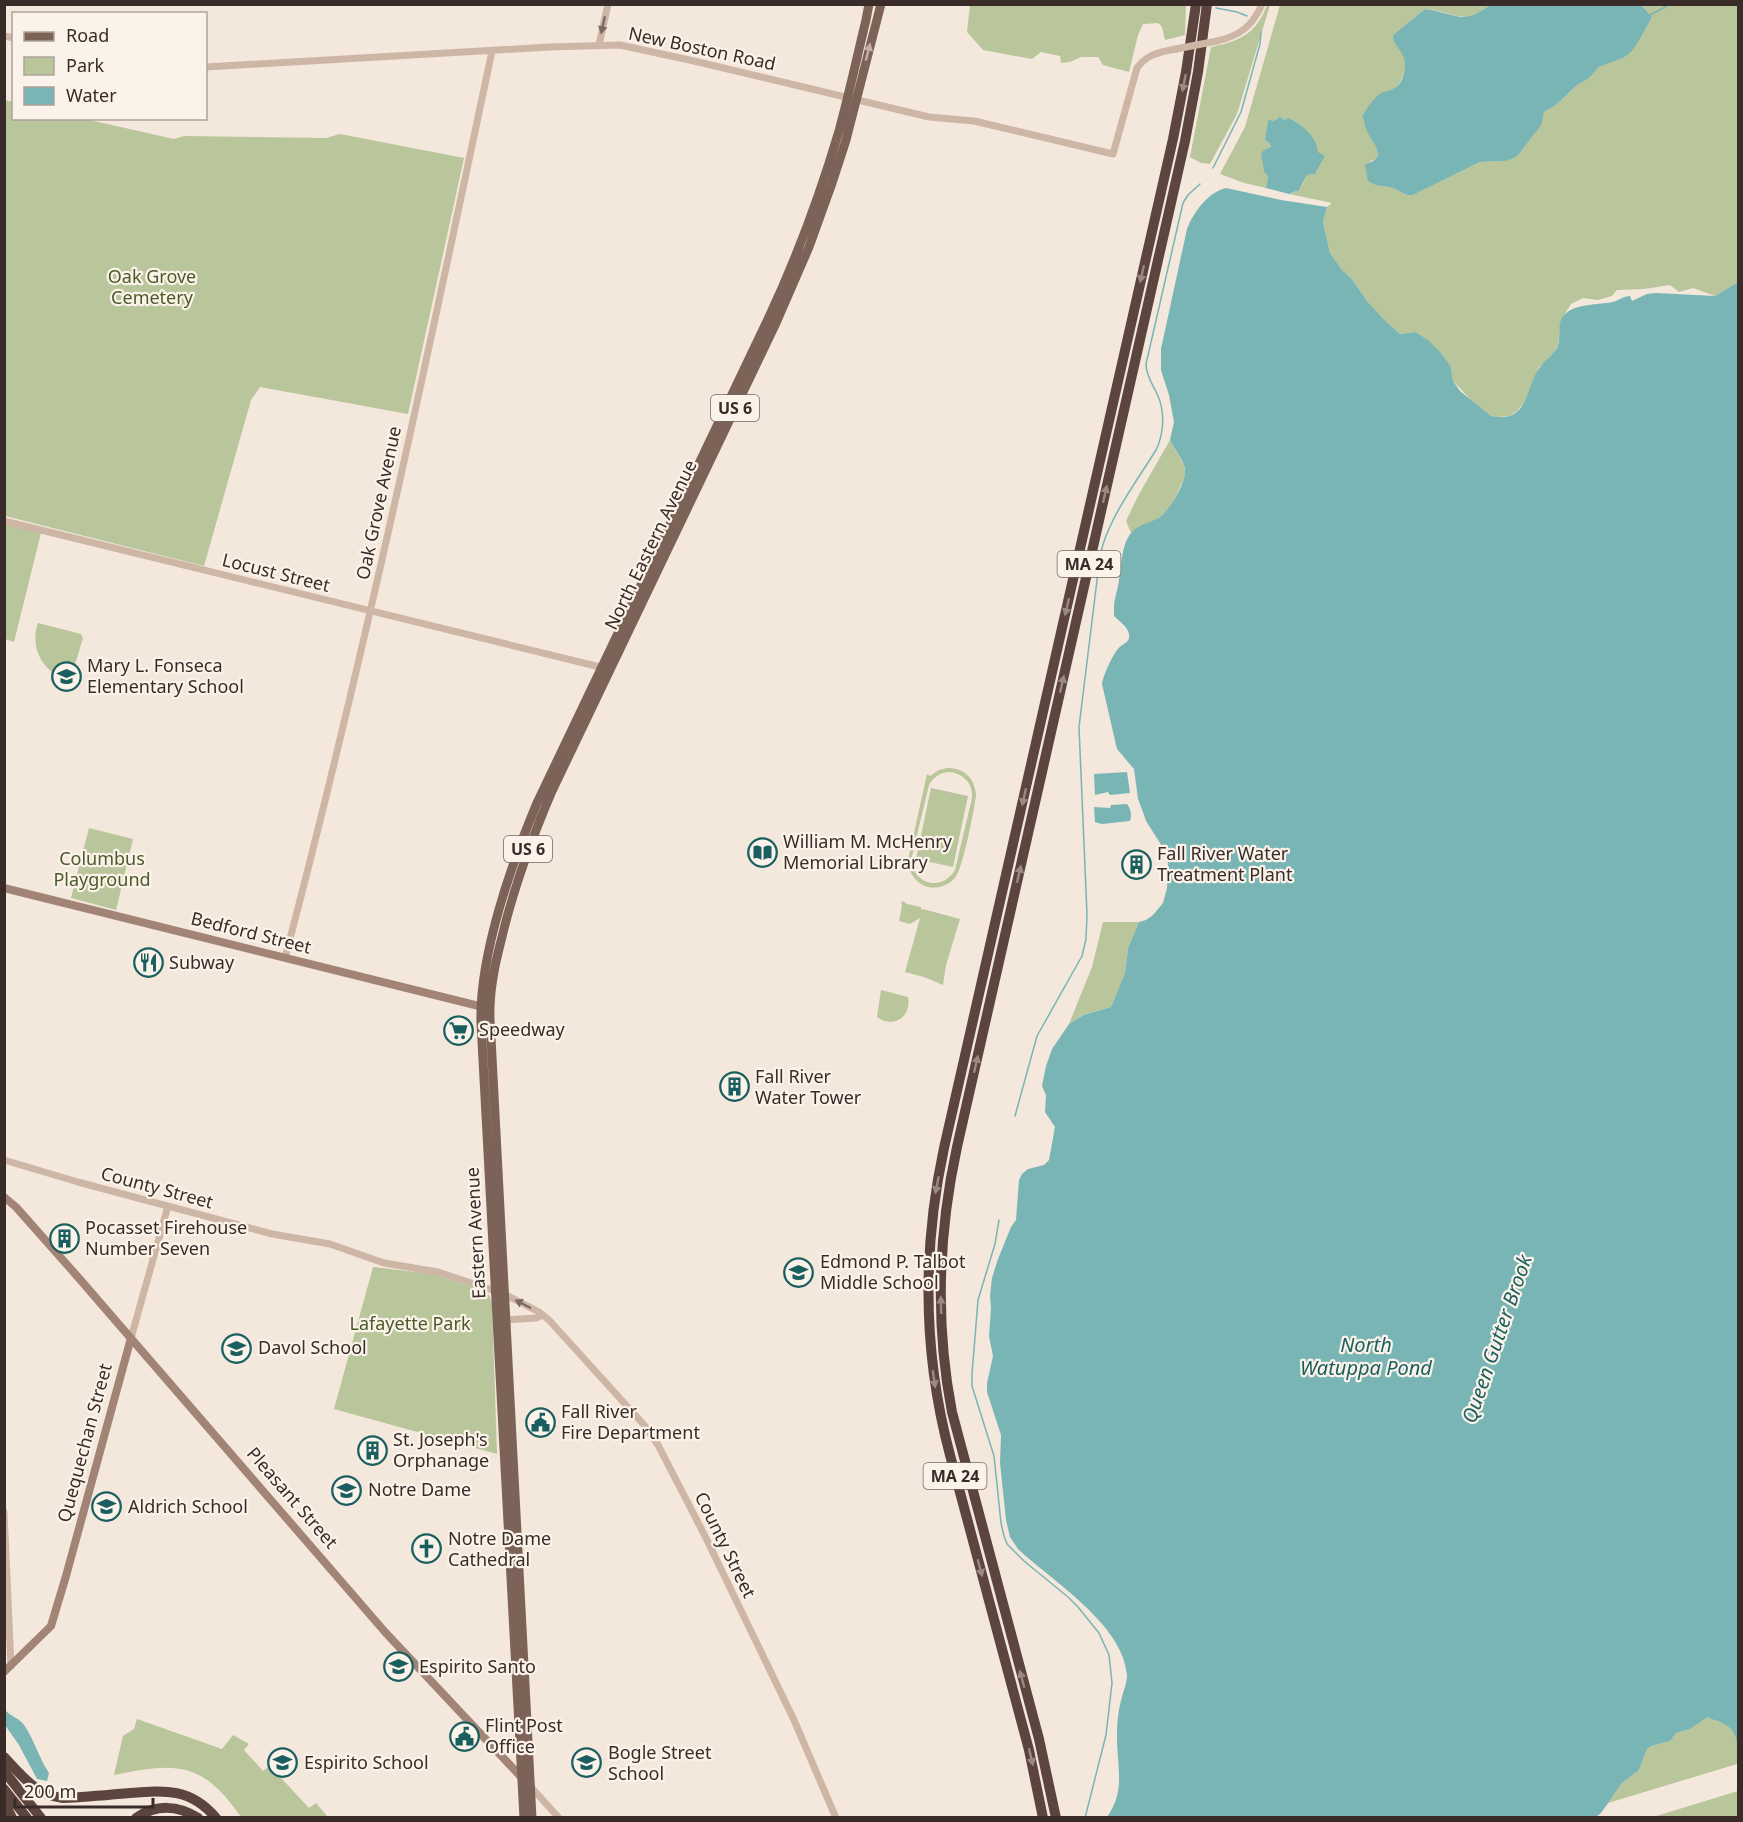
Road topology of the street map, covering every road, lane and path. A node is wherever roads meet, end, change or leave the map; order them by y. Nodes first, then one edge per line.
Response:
1 (608, 4) edge
2 (868, 4) edge
3 (881, 4) edge
4 (1194, 4) edge
5 (1207, 4) edge
6 (1262, 4) edge
7 (599, 45) junction
8 (492, 51) junction
9 (207, 67) edge
10 (852, 98) junction
11 (4, 521) edge
12 (370, 611) junction
13 (605, 669) junction
14 (4, 888) edge
15 (285, 958) junction
16 (485, 1008) junction
17 (4, 1160) edge
18 (4, 1197) edge
19 (168, 1206) junction
20 (499, 1292) junction
21 (542, 1315) junction
22 (501, 1320) junction
23 (131, 1338) junction
24 (4, 1512) edge
25 (8, 1669) edge
26 (4, 1757) edge
27 (4, 1771) edge
28 (521, 1778) junction
29 (531, 1787) junction
30 (4, 1789) edge
31 (4, 1802) edge
32 (12, 1818) edge
33 (27, 1818) edge
34 (41, 1818) edge
35 (136, 1818) edge
36 (198, 1818) edge
37 (216, 1818) edge
38 (524, 1818) edge
39 (532, 1818) edge
40 (559, 1818) edge
41 (836, 1818) edge
42 (1043, 1818) edge
43 (1056, 1818) edge

1 -> 7 street
2 - 10 main road, US 6
10 -> 3 main road, US 6
4 -> 42 highway, MA 24
43 -> 5 highway, MA 24
6 - 10 street, New Boston Road, bridge
7 - 8 street, New Boston Road
7 - 10 street, New Boston Road
8 - 9 street, New Boston Road
8 - 12 street, Oak Grove Avenue
10 - 13 main road, North Eastern Avenue / US 6
11 - 12 street, Locust Street
12 - 13 street, Locust Street
12 - 15 street, Oak Grove Avenue
13 - 16 main road, North Eastern Avenue / US 6
14 - 15 main road, Bedford Street
15 - 16 main road, Bedford Street
16 - 20 main road, Eastern Avenue / US 6
17 - 19 street, County Street
18 - 23 main road, Pleasant Street
19 - 20 street, County Street
19 - 23 street, Quequechan Street
21 -> 20 street, County Street
20 - 22 main road, Eastern Avenue / US 6
21 - 22 street
21 - 41 street, County Street
22 - 28 main road, Eastern Avenue / US 6
22 - 29 main road, Eastern Avenue / US 6
23 - 25 main road, Quequechan Street
23 - 28 main road, Pleasant Street
24 - 25 street
26 - 37 highway
27 - 34 highway
28 - 29 main road, Pleasant Street
28 - 38 main road, Eastern Avenue / US 6
29 - 39 main road, Eastern Avenue / US 6
29 - 40 street, Pleasant Street
30 - 33 highway
31 - 32 highway
35 - 36 highway

